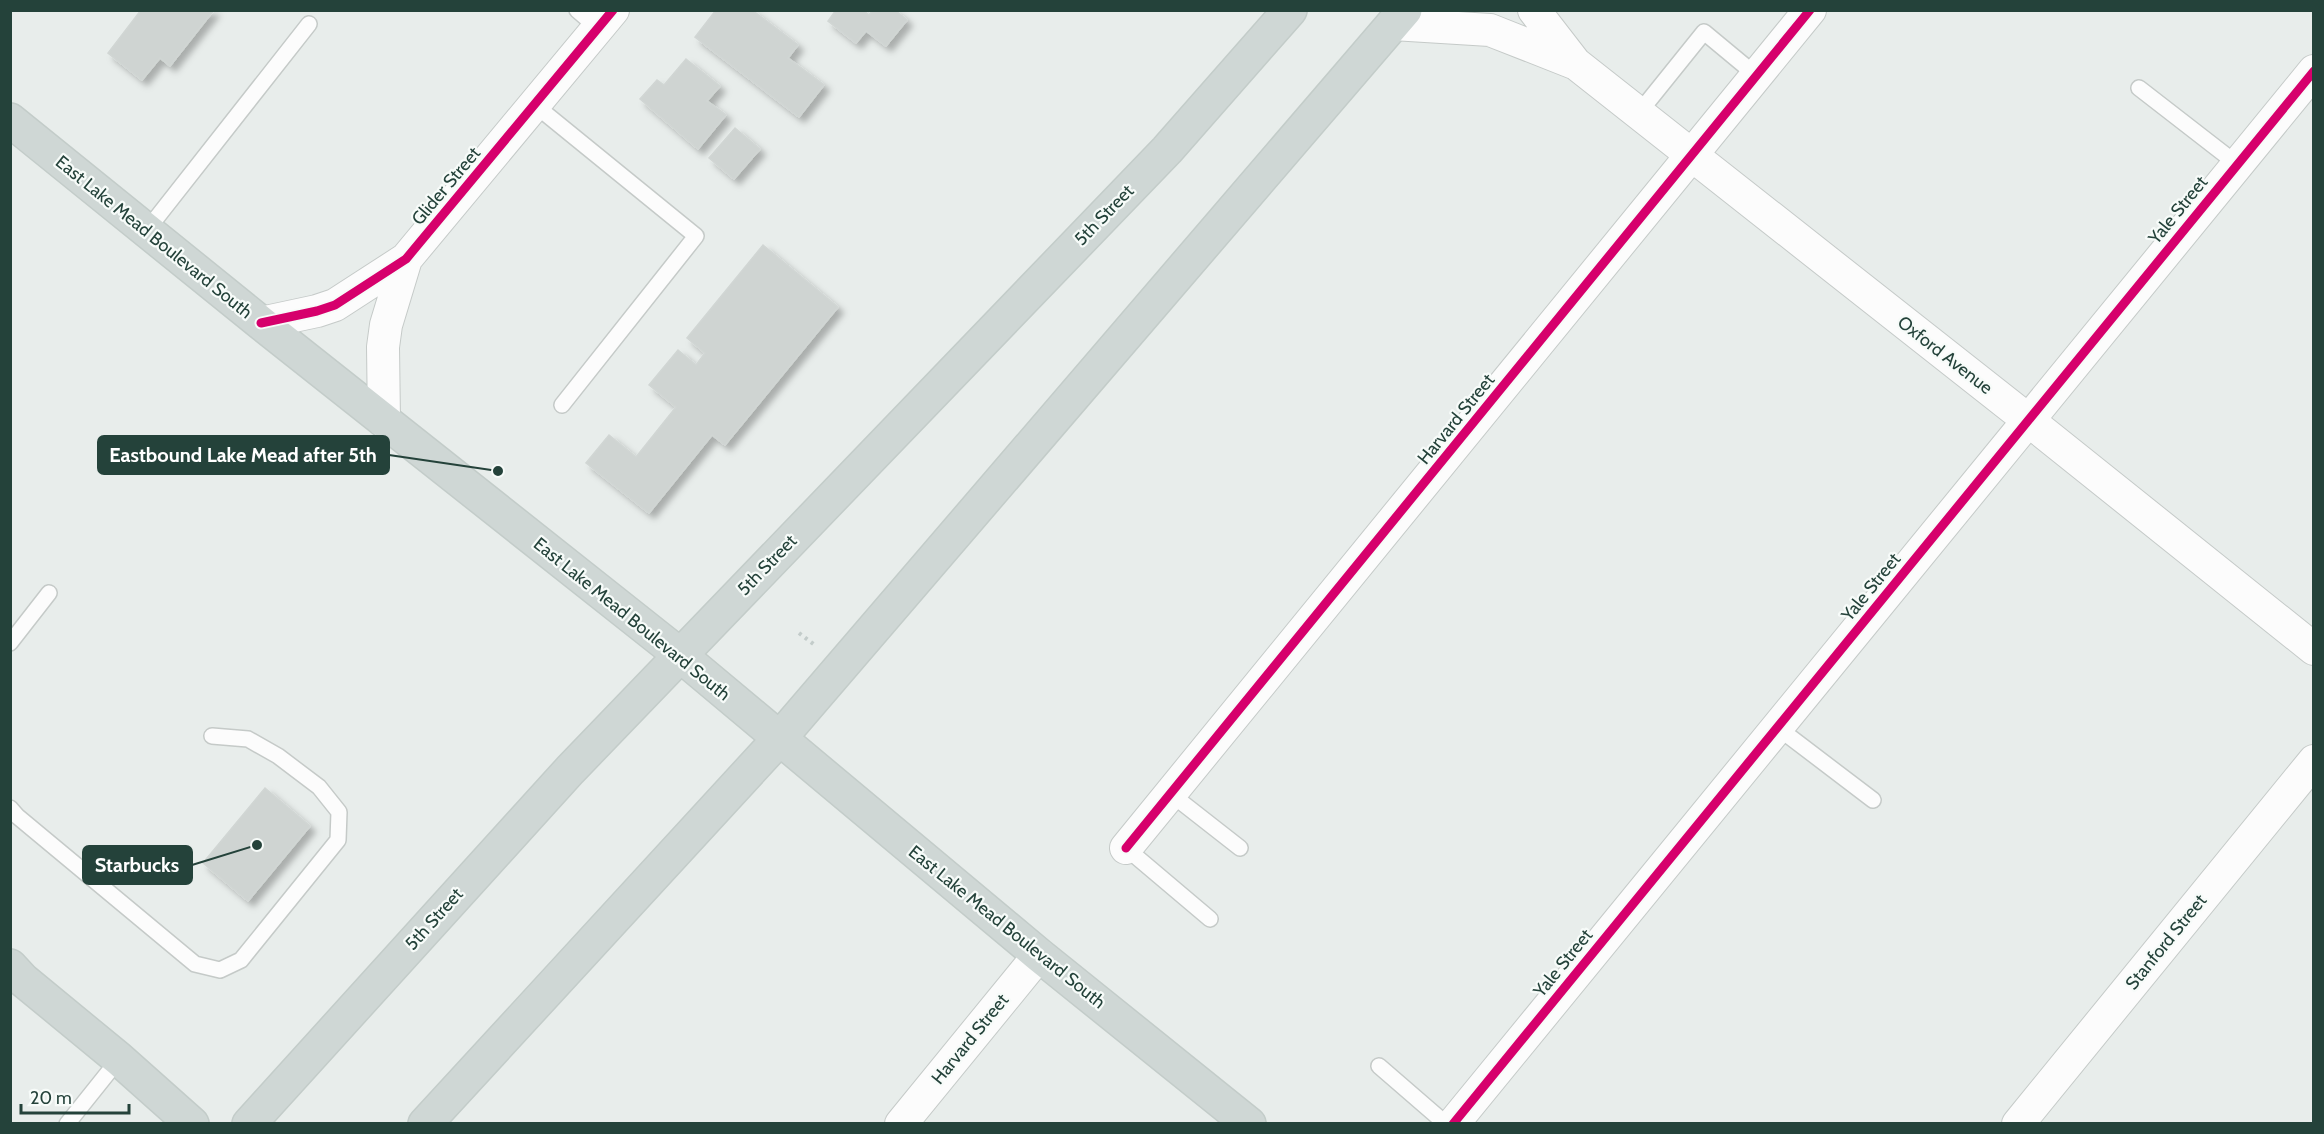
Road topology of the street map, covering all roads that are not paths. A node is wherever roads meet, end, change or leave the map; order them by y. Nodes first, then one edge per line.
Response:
1 (1290, 10) edge
2 (1534, 10) edge
3 (1810, 10) edge
4 (596, 17) edge
5 (1399, 17) edge
6 (309, 24) dead end
7 (1575, 63) junction
8 (2313, 71) edge
9 (1757, 76) junction
10 (2139, 88) dead end
11 (535, 105) junction
12 (1638, 114) junction
13 (10, 120) edge
14 (1692, 157) junction
15 (2237, 164) junction
16 (147, 230) junction
17 (406, 259) junction
18 (261, 323) junction
19 (562, 405) dead end
20 (2028, 420) junction
21 (384, 421) junction
22 (49, 593) dead end
23 (10, 643) edge
24 (2313, 649) edge
25 (680, 655) junction
26 (1777, 727) junction
27 (212, 735) dead end
28 (779, 739) junction
29 (2313, 761) edge
30 (1171, 794) junction
31 (1873, 800) dead end
32 (10, 808) edge
33 (1126, 848) joint
34 (1240, 849) dead end
35 (1210, 919) dead end
36 (1039, 955) junction
37 (10, 966) edge
38 (119, 1059) junction
39 (1379, 1066) dead end
40 (67, 1124) edge
41 (192, 1124) edge
42 (249, 1124) edge
43 (425, 1124) edge
44 (901, 1124) edge
45 (1249, 1124) edge
46 (1446, 1124) edge
47 (1453, 1124) edge
48 (2018, 1124) edge

1 - 25 main road, 5th Street
2 - 7 street, Oxford Avenue
3 - 9 street, Harvard Street
4 - 11 street, Glider Street
5 - 7 street, Oxford Avenue
5 - 28 main road
6 - 16 lane
7 - 12 street, Oxford Avenue
8 - 15 street, Yale Street
9 - 12 lane
9 - 14 street, Harvard Street
10 - 15 lane
11 - 17 street, Glider Street
11 - 19 lane
12 - 14 street, Oxford Avenue
13 - 16 main road, East Lake Mead Boulevard South
14 - 20 street, Oxford Avenue
14 - 30 street, Harvard Street
15 - 20 street, Yale Street
16 - 18 main road, East Lake Mead Boulevard South
17 - 18 street, Glider Street
17 - 21 street, Glider Street
18 - 21 main road, East Lake Mead Boulevard South
20 - 24 street, Oxford Avenue
20 - 26 street, Yale Street
21 - 25 main road, East Lake Mead Boulevard South
22 - 23 lane
25 - 28 main road, East Lake Mead Boulevard South
25 - 42 main road, 5th Street
26 - 31 lane
26 - 47 street, Yale Street
27 - 32 lane
28 - 36 main road, East Lake Mead Boulevard South
28 - 43 main road
29 - 48 street, Stanford Street
30 - 33 street, Harvard Street
30 - 34 lane
33 - 35 lane
36 - 44 street, Harvard Street
36 - 45 main road, East Lake Mead Boulevard South
37 - 38 main road
38 - 40 lane
38 - 41 main road
39 - 46 lane

